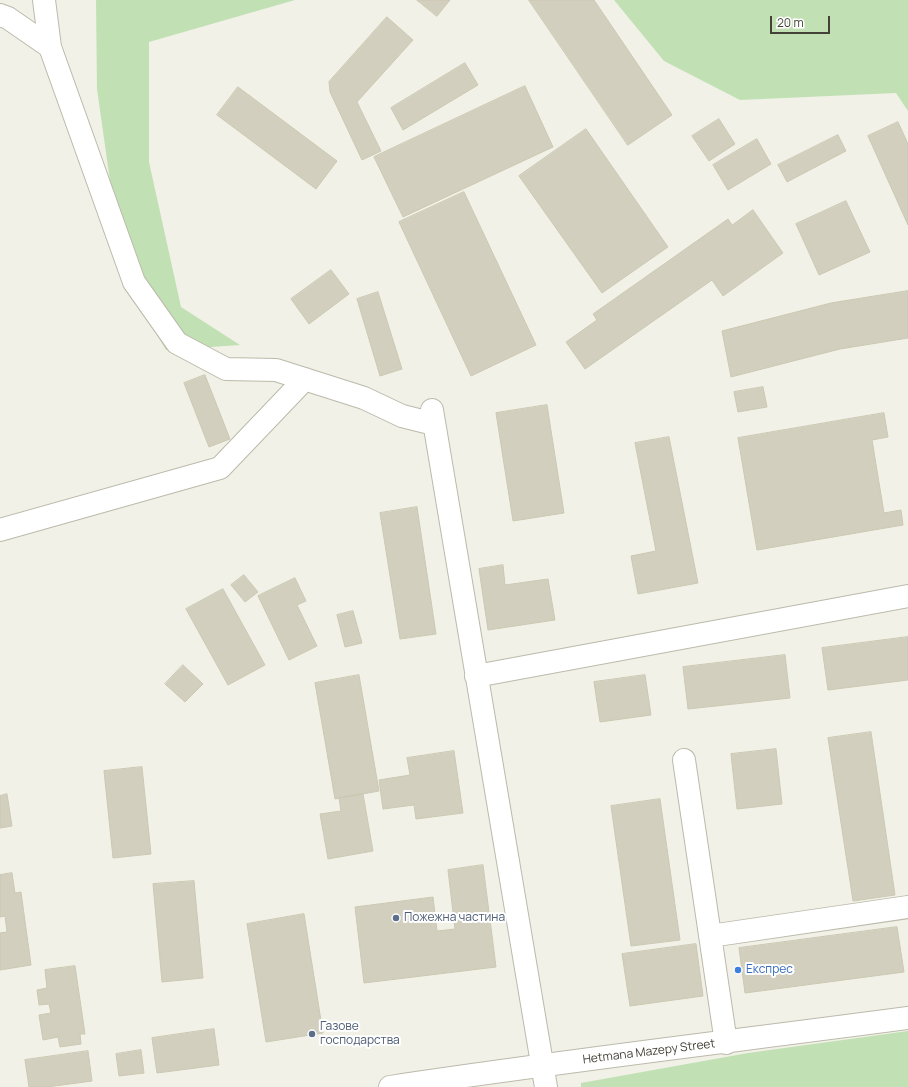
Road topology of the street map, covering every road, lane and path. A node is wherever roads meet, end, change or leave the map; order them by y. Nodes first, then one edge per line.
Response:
1 (44, 0) edge
2 (0, 15) edge
3 (50, 47) junction
4 (305, 379) junction
5 (0, 530) edge
6 (908, 596) edge
7 (476, 676) junction
8 (684, 760) dead end
9 (908, 907) edge
10 (710, 936) junction
11 (908, 1018) edge
12 (726, 1043) junction
13 (543, 1064) junction
14 (390, 1087) edge
15 (546, 1087) edge

1 - 3 street
2 - 3 street
3 - 4 street
4 - 5 street
4 - 7 street
6 - 7 street
7 - 13 street
8 - 10 street
9 - 10 street
10 - 12 street
11 - 12 street, Hetmana Mazepy Street
12 - 13 street, Hetmana Mazepy Street
13 - 14 street, Hetmana Mazepy Street
13 - 15 street

